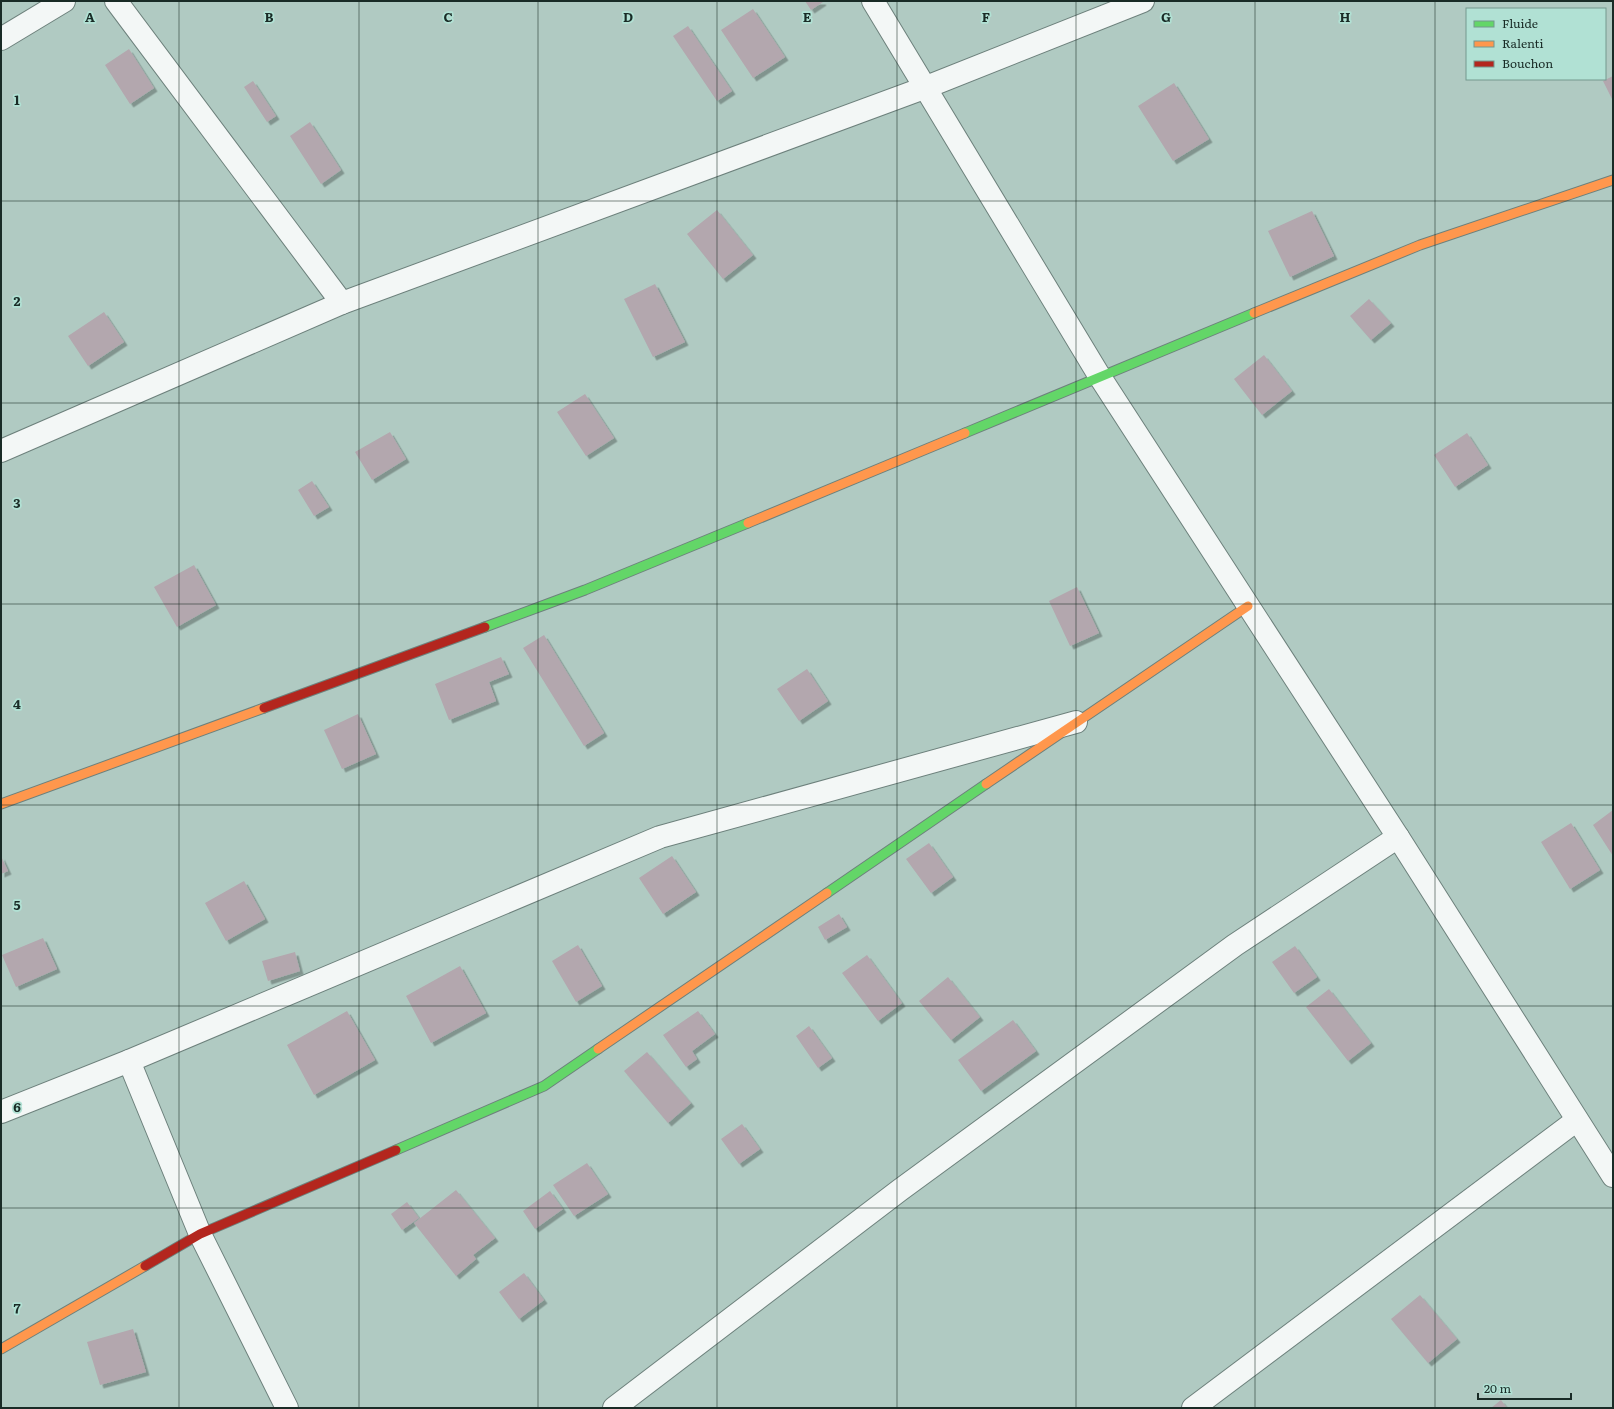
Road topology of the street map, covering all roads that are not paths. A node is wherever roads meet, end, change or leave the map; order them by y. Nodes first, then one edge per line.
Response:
1 (64, 1) edge
2 (116, 1) edge
3 (873, 1) edge
4 (1143, 1) edge
5 (1, 40) edge
6 (924, 88) junction
7 (1613, 180) edge
8 (342, 303) junction
9 (1100, 377) junction
10 (1, 451) edge
11 (1248, 606) junction
12 (1079, 721) junction
13 (1, 804) edge
14 (1398, 837) junction
15 (129, 1061) junction
16 (1, 1112) edge
17 (1577, 1120) junction
18 (1613, 1176) edge
19 (200, 1234) junction
20 (1, 1349) edge
21 (287, 1408) edge
22 (614, 1408) edge
23 (1193, 1408) edge

1 - 5 street
2 - 8 street
3 - 6 street
4 - 6 street
6 - 8 street
6 - 9 street
7 - 9 street
8 - 10 street
9 - 11 street
9 - 13 street
11 - 12 street
11 - 14 street
12 - 15 street
12 - 19 street
14 - 17 street
14 - 22 street
15 - 16 street
15 - 19 street
17 - 18 street
17 - 23 street
19 - 20 street
19 - 21 street

